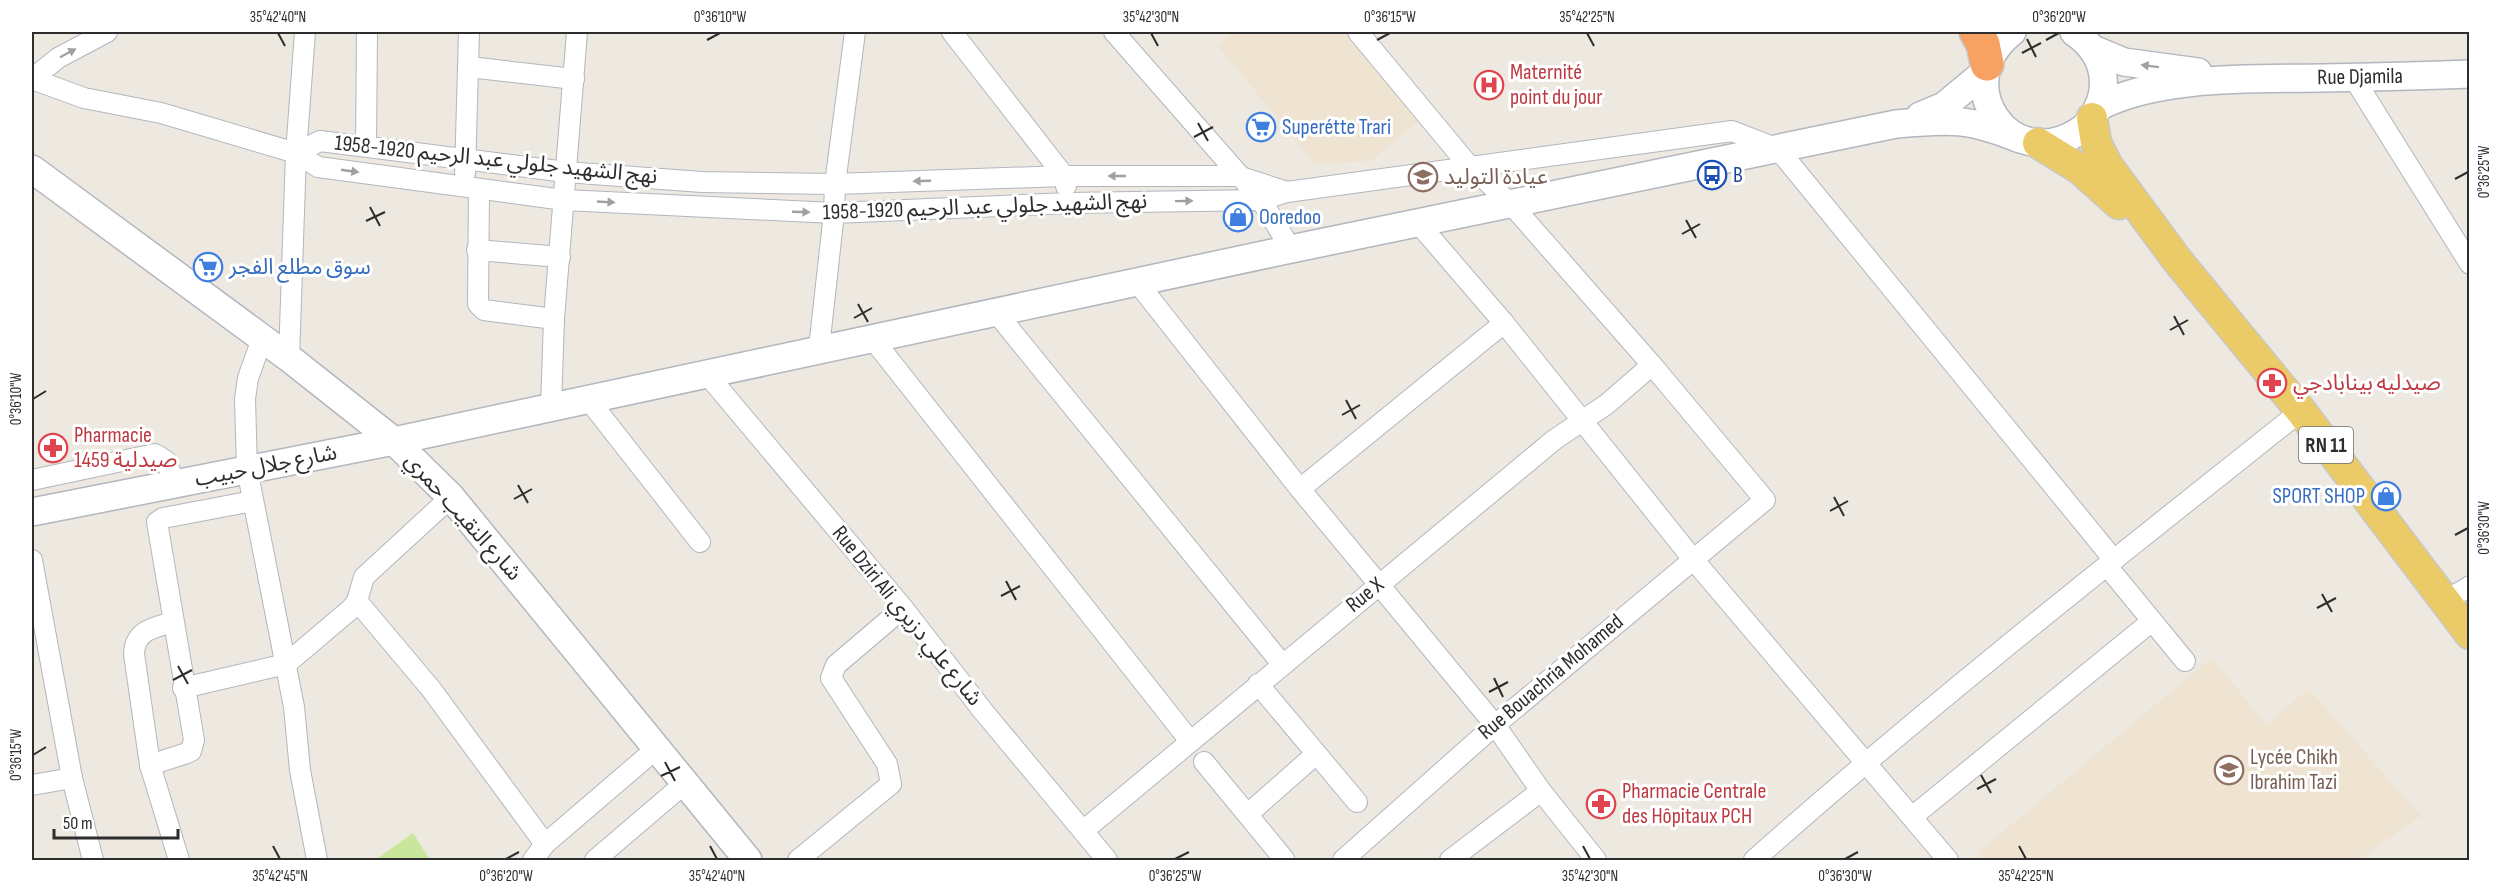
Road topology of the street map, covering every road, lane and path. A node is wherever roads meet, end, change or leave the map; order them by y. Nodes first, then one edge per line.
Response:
1 (107, 32) edge
2 (305, 32) edge
3 (367, 32) edge
4 (469, 32) edge
5 (577, 32) edge
6 (855, 32) edge
7 (952, 32) edge
8 (1113, 32) edge
9 (1358, 32) edge
10 (1977, 32) edge
11 (2012, 32) edge
12 (2083, 37) edge
13 (469, 67) junction
14 (1985, 69) junction
15 (2469, 74) edge
16 (2353, 77) junction
17 (32, 79) edge
18 (574, 79) junction
19 (2250, 79) junction
20 (2095, 113) junction
21 (1896, 124) junction
22 (2029, 141) junction
23 (366, 146) junction
24 (1778, 149) junction
25 (296, 153) junction
26 (464, 160) junction
27 (1472, 168) junction
28 (32, 169) edge
29 (566, 172) junction
30 (1064, 176) junction
31 (1238, 176) junction
32 (702, 182) junction
33 (835, 184) junction
34 (473, 188) junction
35 (1287, 192) junction
36 (564, 200) junction
37 (1261, 200) junction
38 (1070, 203) junction
39 (1510, 204) junction
40 (706, 208) junction
41 (834, 213) junction
42 (1419, 224) junction
43 (1291, 249) junction
44 (477, 250) junction
45 (560, 258) junction
46 (2176, 260) junction
47 (2469, 264) edge
48 (1137, 282) junction
49 (995, 311) junction
50 (554, 319) junction
51 (1504, 323) junction
52 (872, 338) junction
53 (262, 339) junction
54 (819, 348) junction
55 (289, 358) junction
56 (1652, 365) junction
57 (706, 373) junction
58 (588, 399) junction
59 (551, 407) junction
60 (2301, 411) junction
61 (1582, 420) junction
62 (394, 441) junction
63 (247, 469) junction
64 (32, 480) edge
65 (175, 484) junction
66 (1299, 489) junction
67 (451, 497) junction
68 (253, 501) junction
69 (32, 512) edge
70 (700, 542) dead end
71 (1692, 558) junction
72 (32, 560) edge
73 (2111, 563) junction
74 (1378, 585) junction
75 (2457, 593) edge
76 (357, 601) junction
77 (35, 605) edge
78 (903, 608) junction
79 (2152, 621) junction
80 (172, 622) junction
81 (2469, 634) edge
82 (2185, 661) dead end
83 (286, 664) junction
84 (1282, 664) junction
85 (1258, 684) junction
86 (183, 688) junction
87 (1495, 725) junction
88 (1190, 741) junction
89 (657, 748) junction
90 (1316, 754) junction
91 (1204, 762) dead end
92 (1868, 763) junction
93 (150, 765) junction
94 (72, 778) junction
95 (684, 784) junction
96 (32, 785) edge
97 (1541, 791) junction
98 (1357, 802) dead end
99 (1248, 814) junction
100 (1912, 817) junction
101 (1083, 831) junction
102 (545, 844) junction
103 (1284, 859) dead end
104 (1756, 860) edge
105 (93, 861) edge
106 (179, 861) edge
107 (317, 861) edge
108 (533, 861) edge
109 (595, 861) edge
110 (748, 861) edge
111 (798, 861) edge
112 (1107, 861) edge
113 (1343, 861) edge
114 (1450, 861) edge
115 (1596, 861) edge
116 (1948, 861) edge

17 -> 1 street
2 - 25 street
3 - 23 street
4 - 13 street
5 - 18 street
6 - 33 street
7 - 30 street
8 - 31 street
9 - 27 street
10 - 14 highway
11 - 14 street
19 -> 12 street
12 - 20 street
13 - 18 street
13 - 26 street
14 - 21 street
14 - 22 street
15 - 16 street, Rue Djamila
16 - 19 street, Rue Djamila
16 - 47 street
17 - 25 street
18 - 29 street
19 - 20 street
20 - 22 street
20 - 46 main road, RN 11
21 - 22 street
21 - 24 street, شارع جلال حبيب
22 - 46 main road, RN 11
23 - 25 street, نهج الشهيد جلولي عبد الرحيم 1920-1958
23 - 26 street, نهج الشهيد جلولي عبد الرحيم 1920-1958
24 - 27 street
24 - 39 street, شارع جلال حبيب
24 - 73 street
25 -> 34 street, نهج الشهيد جلولي عبد الرحيم 1920-1958
25 - 55 street
26 - 29 street, نهج الشهيد جلولي عبد الرحيم 1920-1958
26 - 34 street
27 - 35 street
27 - 39 street
28 - 53 street, شارع النقيب حمري
29 - 32 street, نهج الشهيد جلولي عبد الرحيم 1920-1958
29 - 36 street
31 -> 30 street, نهج الشهيد جلولي عبد الرحيم 1920-1958
30 -> 33 street, نهج الشهيد جلولي عبد الرحيم 1920-1958
30 - 38 street
31 - 35 street
31 - 37 street
32 - 33 street, نهج الشهيد جلولي عبد الرحيم 1920-1958
32 - 40 street
33 - 41 street
34 - 36 street, نهج الشهيد جلولي عبد الرحيم 1920-1958
34 - 44 street
35 - 37 street, نهج الشهيد جلولي عبد الرحيم 1920-1958
36 -> 40 street, نهج الشهيد جلولي عبد الرحيم 1920-1958
36 - 45 street
38 -> 37 street, نهج الشهيد جلولي عبد الرحيم 1920-1958
37 - 43 street
38 - 41 street, نهج الشهيد جلولي عبد الرحيم 1920-1958
39 - 42 street, شارع جلال حبيب
39 - 56 street
40 -> 41 street, نهج الشهيد جلولي عبد الرحيم 1920-1958
41 - 54 street
42 - 43 street, شارع جلال حبيب
42 - 51 street
43 - 48 street, شارع جلال حبيب
44 - 45 street
44 - 50 street
45 - 50 street
46 - 60 main road, RN 11
48 - 49 street, شارع جلال حبيب
48 - 66 street
49 - 52 street, شارع جلال حبيب
49 - 84 street
50 - 59 street
51 - 61 street
51 - 66 street
52 - 54 street, شارع جلال حبيب
52 - 88 street
53 - 55 street, شارع النقيب حمري
53 - 63 street
54 - 57 street, شارع جلال حبيب
55 - 62 street, شارع النقيب حمري
56 - 61 street, Rue X
56 - 71 street, Rue Bouachria Mohamed
57 - 58 street, شارع جلال حبيب
57 - 78 street, Rue Dziri Ali شارع علي دزيري
58 - 59 street, شارع جلال حبيب
58 - 70 street
59 - 62 street, شارع جلال حبيب
60 - 73 street
60 - 75 main road, RN 11
61 - 71 street
61 - 74 street, Rue X
62 - 63 street, شارع جلال حبيب
62 - 67 street, شارع النقيب حمري
63 - 65 street, شارع جلال حبيب
63 - 68 street
64 - 65 street
65 - 69 street, شارع جلال حبيب
66 - 74 street
67 - 76 street
67 - 89 street, شارع النقيب حمري
68 - 80 street
68 - 83 street
71 - 87 street, Rue Bouachria Mohamed
71 - 92 street
72 - 77 street
73 - 79 street
73 - 92 street
74 - 84 street, Rue X
74 - 87 street
75 - 81 main road, RN 11
76 - 83 street
76 - 102 street
77 - 94 street
78 - 101 street, Rue Dziri Ali شارع علي دزيري
78 - 111 street
79 - 82 street
79 - 100 street
80 - 86 street
80 - 93 street
83 - 86 street
83 - 107 street
84 - 85 street, Rue X
85 - 88 street, Rue X
85 - 90 street
86 - 93 street
87 - 97 street
87 - 113 street, Rue Bouachria Mohamed
88 - 101 street, Rue X
89 - 95 street, شارع النقيب حمري
89 - 102 street
90 - 98 street
90 - 99 street
91 - 99 street
92 - 100 street
92 - 104 street
93 - 106 street
94 - 96 street
94 - 105 street
95 - 109 street
95 - 110 street, شارع النقيب حمري
97 - 114 street
97 - 115 street
99 - 103 street
100 - 116 street
101 - 112 street, Rue Dziri Ali شارع علي دزيري
102 - 108 street

